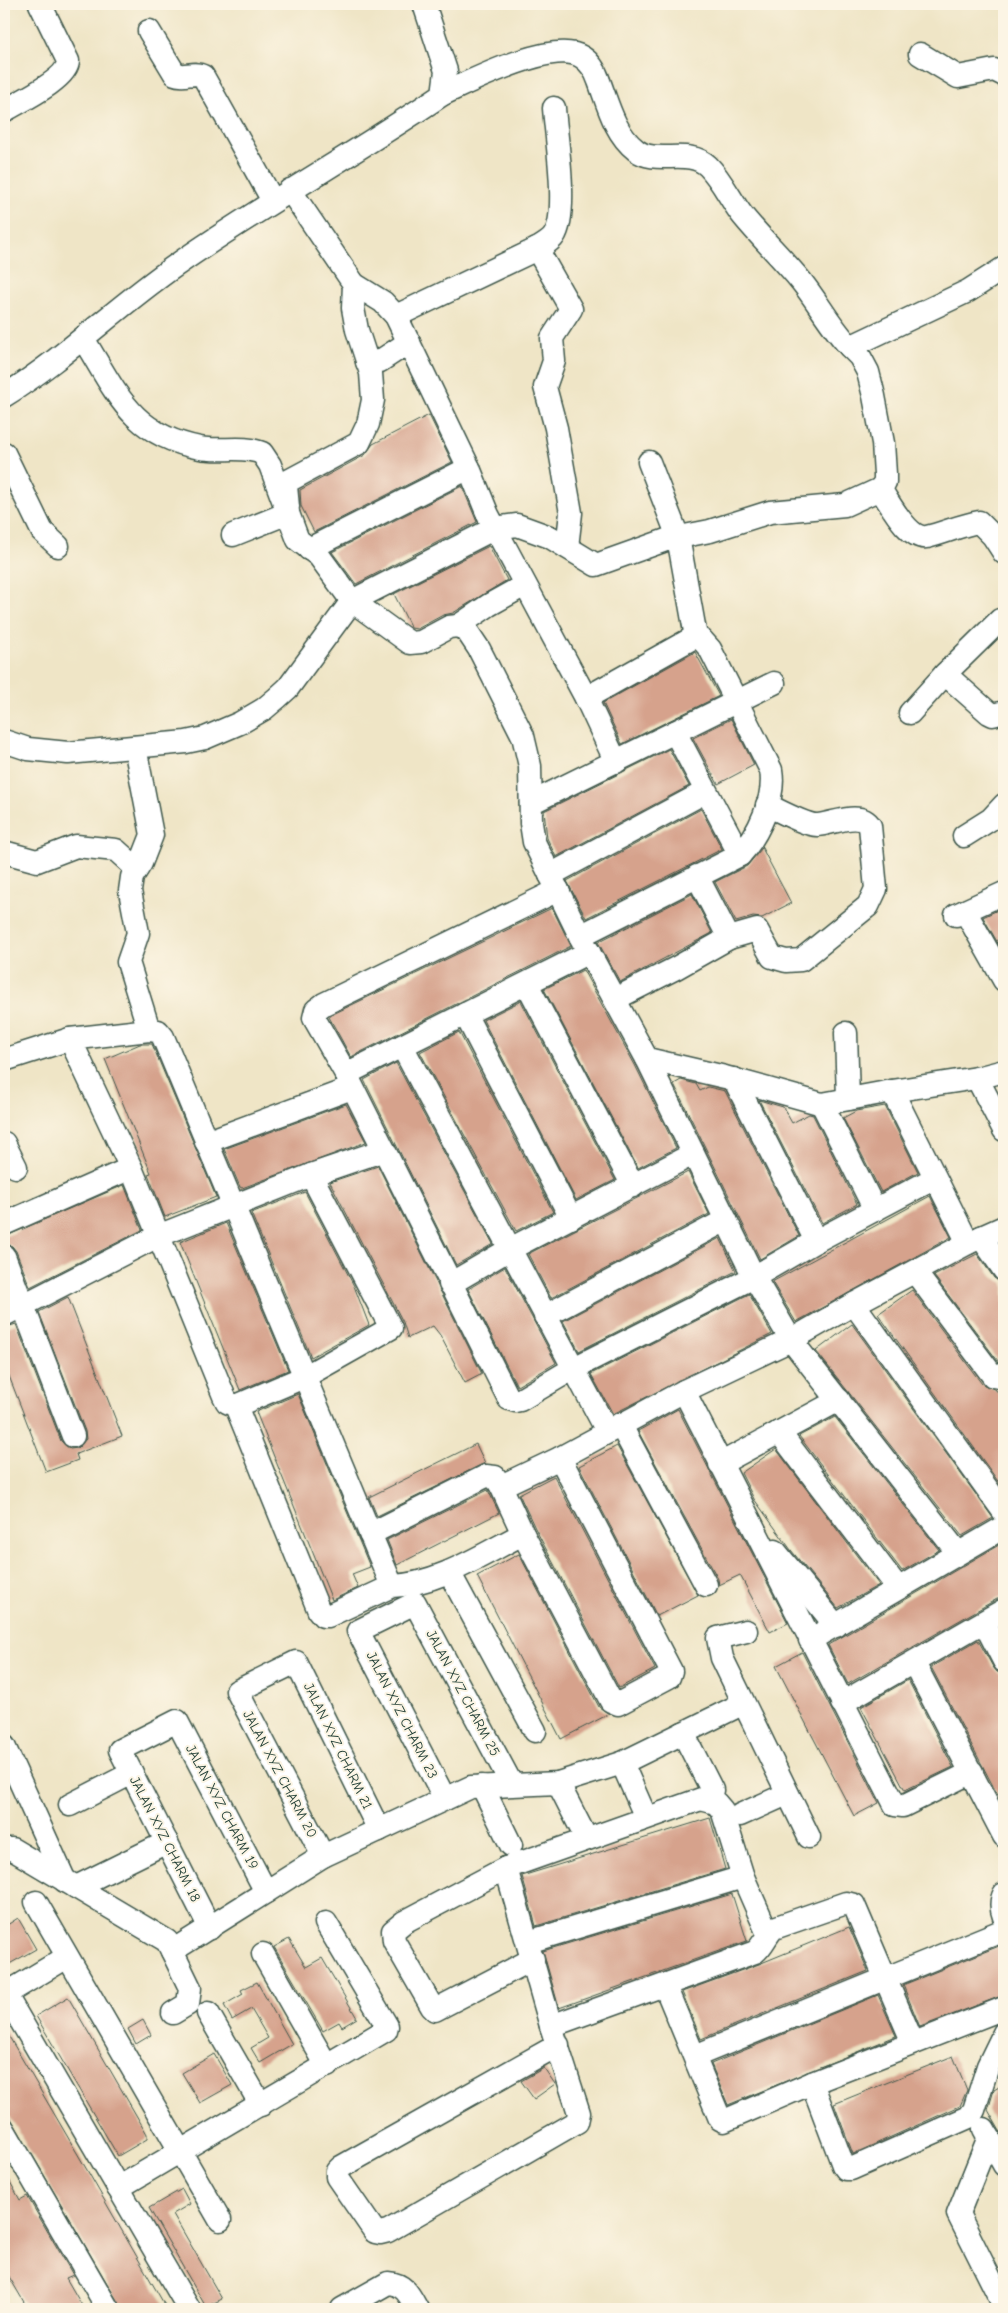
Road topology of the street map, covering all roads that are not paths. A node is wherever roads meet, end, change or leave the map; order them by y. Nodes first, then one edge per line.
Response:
1 (40, 4) edge
2 (424, 4) edge
3 (148, 31) dead end
4 (920, 54) dead end
5 (1004, 75) edge
6 (443, 94) junction
7 (554, 108) dead end
8 (4, 111) edge
9 (281, 195) junction
10 (537, 249) junction
11 (1004, 268) edge
12 (354, 284) junction
13 (396, 316) junction
14 (84, 340) junction
15 (409, 342) junction
16 (850, 347) junction
17 (367, 362) junction
18 (4, 396) edge
19 (4, 453) edge
20 (649, 462) dead end
21 (469, 468) junction
22 (880, 489) junction
23 (288, 513) junction
24 (495, 528) junction
25 (234, 535) dead end
26 (678, 537) junction
27 (58, 546) dead end
28 (567, 547) junction
29 (309, 549) junction
30 (1004, 554) edge
31 (525, 585) junction
32 (352, 602) junction
33 (1000, 620) dead end
34 (458, 626) junction
35 (696, 637) junction
36 (945, 674) junction
37 (774, 683) dead end
38 (586, 698) junction
39 (738, 700) junction
40 (1004, 712) edge
41 (910, 713) dead end
42 (675, 732) junction
43 (4, 741) edge
44 (135, 747) junction
45 (616, 762) junction
46 (705, 792) junction
47 (531, 803) junction
48 (767, 805) junction
49 (1004, 805) edge
50 (964, 836) dead end
51 (4, 852) edge
52 (740, 855) junction
53 (137, 869) junction
54 (697, 876) junction
55 (554, 883) junction
56 (1004, 893) edge
57 (729, 938) junction
58 (585, 944) junction
59 (1004, 980) edge
60 (527, 984) junction
61 (615, 999) junction
62 (465, 1014) junction
63 (149, 1030) junction
64 (846, 1034) dead end
65 (70, 1039) junction
66 (402, 1046) junction
67 (42, 1049) junction
68 (647, 1059) junction
69 (4, 1060) edge
70 (1004, 1071) edge
71 (4, 1074) edge
72 (977, 1078) junction
73 (734, 1079) junction
74 (349, 1081) junction
75 (892, 1091) junction
76 (848, 1099) junction
77 (822, 1104) junction
78 (1004, 1130) edge
79 (206, 1142) junction
80 (4, 1143) edge
81 (384, 1150) junction
82 (693, 1154) junction
83 (16, 1167) dead end
84 (131, 1168) junction
85 (311, 1176) junction
86 (935, 1178) junction
87 (633, 1186) junction
88 (232, 1206) junction
89 (875, 1210) junction
90 (571, 1218) junction
91 (726, 1220) junction
92 (4, 1224) edge
93 (1004, 1227) edge
94 (158, 1236) junction
95 (975, 1240) junction
96 (816, 1241) junction
97 (510, 1249) junction
98 (4, 1256) edge
99 (1004, 1270) edge
100 (915, 1272) junction
101 (754, 1277) junction
102 (450, 1284) junction
103 (854, 1304) junction
104 (13, 1311) edge
105 (545, 1316) junction
106 (792, 1340) junction
107 (574, 1368) junction
108 (1004, 1373) edge
109 (304, 1377) junction
110 (684, 1391) junction
111 (840, 1400) junction
112 (236, 1406) junction
113 (614, 1428) junction
114 (779, 1432) junction
115 (74, 1436) dead end
116 (560, 1458) junction
117 (720, 1464) junction
118 (501, 1486) junction
119 (1001, 1501) edge
120 (748, 1516) junction
121 (1004, 1527) edge
122 (370, 1534) junction
123 (524, 1534) junction
124 (958, 1553) junction
125 (448, 1572) junction
126 (706, 1585) dead end
127 (392, 1586) junction
128 (898, 1588) junction
129 (415, 1603) joint
130 (1004, 1610) edge
131 (984, 1622) junction
132 (836, 1626) junction
133 (746, 1631) dead end
134 (810, 1640) junction
135 (296, 1662) joint
136 (1004, 1662) edge
137 (914, 1663) junction
138 (842, 1702) junction
139 (742, 1704) junction
140 (177, 1721) joint
141 (535, 1731) dead end
142 (683, 1733) junction
143 (4, 1746) edge
144 (622, 1763) junction
145 (972, 1772) junction
146 (132, 1773) junction
147 (558, 1782) junction
148 (511, 1783) junction
149 (482, 1786) junction
150 (712, 1790) dead end
151 (787, 1794) junction
152 (445, 1799) junction
153 (70, 1805) dead end
154 (644, 1813) dead end
155 (740, 1815) dead end
156 (379, 1830) junction
157 (582, 1830) dead end
158 (1004, 1836) edge
159 (809, 1837) dead end
160 (167, 1842) junction
161 (511, 1845) dead end
162 (4, 1848) edge
163 (323, 1856) junction
164 (506, 1868) junction
165 (743, 1877) junction
166 (71, 1884) junction
167 (266, 1892) junction
168 (1004, 1894) edge
169 (36, 1902) dead end
170 (1004, 1917) edge
171 (326, 1923) dead end
172 (210, 1928) junction
173 (1004, 1930) edge
174 (768, 1934) junction
175 (172, 1951) junction
176 (530, 1951) junction
177 (263, 1954) dead end
178 (67, 1957) junction
179 (885, 1978) junction
180 (665, 1986) junction
181 (4, 1994) edge
182 (1004, 2008) edge
183 (173, 2013) dead end
184 (208, 2013) dead end
185 (1004, 2032) edge
186 (555, 2036) junction
187 (913, 2043) junction
188 (695, 2056) junction
189 (327, 2066) junction
190 (812, 2083) junction
191 (261, 2105) junction
192 (974, 2110) junction
193 (4, 2130) edge
194 (989, 2137) junction
195 (180, 2152) junction
196 (1004, 2165) edge
197 (118, 2188) junction
198 (220, 2220) dead end
199 (1004, 2306) edge
200 (108, 2309) edge
201 (190, 2309) edge
202 (342, 2309) edge
203 (417, 2309) edge

1 - 8 street
2 - 6 street
3 - 9 street
4 - 5 street
6 - 9 street
6 - 16 street
7 - 10 street
9 - 12 street
9 - 14 street
10 - 13 street
10 - 28 street
11 - 16 street
12 - 13 street
12 - 17 street
13 - 15 street
14 - 18 street
14 - 23 street
15 - 17 street
15 - 21 street
16 - 22 street
17 - 23 street
19 - 27 street
20 - 26 street
21 - 24 street
21 - 29 street
22 - 26 street
22 - 30 street
23 - 25 street
23 - 29 street
24 - 28 street
24 - 31 street
24 - 32 street
26 - 28 street
26 - 35 street
29 - 32 street
31 - 34 street
31 - 38 street
32 - 34 street
32 - 44 street
33 - 36 street
34 - 47 street
35 - 38 street
35 - 39 street
36 - 40 street
36 - 41 street
37 - 39 street
38 - 45 street
39 - 42 street
39 - 48 street
42 - 45 street
42 - 46 street
43 - 44 street
44 - 53 street
45 - 47 street
46 - 52 street
46 - 55 street
47 - 55 street
48 - 52 street
48 - 57 street
49 - 50 street
51 - 53 street
52 - 54 street
53 - 63 street
54 - 57 street
54 - 58 street
55 - 58 street
55 - 74 street
56 - 59 street
57 - 61 street
58 - 60 street
58 - 61 street
60 - 62 street
60 - 87 street
61 - 68 street
62 - 66 street
62 - 90 street
63 - 65 street
63 - 79 street
64 - 76 street
65 - 67 street
65 - 84 street
66 - 74 street
66 - 97 street
67 - 69 street
67 - 71 street
68 - 73 street
68 - 82 street
70 - 72 street
72 - 75 street
72 - 78 street
73 - 77 street
73 - 96 street
74 - 79 street
74 - 81 street
75 - 76 street
75 - 86 street
76 - 77 street
77 - 89 street
79 - 88 street
80 - 83 street
81 - 85 street
81 - 102 street
82 - 87 street
82 - 91 street
84 - 92 street
84 - 94 street
85 - 88 street
85 - 109 street
86 - 89 street
86 - 95 street
87 - 90 street
88 - 94 street
88 - 109 street
89 - 96 street
90 - 97 street
91 - 101 street
91 - 105 street
93 - 95 street
94 - 104 street
94 - 112 street
95 - 99 street
95 - 100 street
96 - 101 street
97 - 102 street
97 - 105 street
98 - 104 street
100 - 103 street
100 - 108 street
101 - 106 street
101 - 107 street
102 - 107 street
103 - 106 street
103 - 119 street
104 - 115 street
105 - 107 street
106 - 110 street
106 - 111 street
107 - 113 street
109 - 112 street
109 - 122 street
110 - 113 street
110 - 117 street
111 - 114 street
111 - 124 street
112 - 127 street
113 - 116 street
113 - 126 street
114 - 117 street
114 - 128 street
116 - 118 street
116 - 123 street
117 - 120 street
118 - 122 street
118 - 123 street
120 - 132 street
120 - 134 street
121 - 124 street
122 - 127 street
123 - 125 street
124 - 128 street
125 - 127 street
125 - 141 street
128 - 132 street
129 - 148 street, JALAN XYZ CHARM 25
129 - 152 street, JALAN XYZ CHARM 23
130 - 131 street
131 - 136 street
131 - 137 street
132 - 134 street
133 - 139 street
134 - 138 street
135 - 156 street, JALAN XYZ CHARM 21
135 - 163 street, JALAN XYZ CHARM 20
137 - 138 street
137 - 145 street
138 - 145 street
139 - 142 street
139 - 151 street
140 - 146 street, JALAN XYZ CHARM 18
140 - 167 street, JALAN XYZ CHARM 19
142 - 144 street
142 - 150 street
143 - 166 street
144 - 147 street
144 - 154 street
145 - 158 street
146 - 153 street
146 - 160 street, JALAN XYZ CHARM 18
147 - 148 street
147 - 157 street
148 - 149 street
149 - 152 street
149 - 161 street
151 - 155 street
151 - 159 street
152 - 156 street
156 - 163 street
160 - 166 street
160 - 172 street, JALAN XYZ CHARM 18
162 - 166 street
163 - 167 street
164 - 165 street
164 - 176 street
164 - 176 street
165 - 174 street
165 - 176 street
166 - 175 street
167 - 172 street
168 - 170 street
169 - 178 street
171 - 189 street
172 - 175 street
173 - 179 street
174 - 179 street
174 - 180 street
175 - 183 street
176 - 186 street
177 - 189 street
178 - 181 street
178 - 195 street
179 - 187 street
179 - 188 street
180 - 186 street
180 - 188 street
181 - 197 street
182 - 187 street
184 - 191 street
185 - 192 street
186 - 186 street
187 - 190 street
188 - 190 street
189 - 191 street
190 - 192 street
191 - 195 street
192 - 194 street
193 - 200 street
194 - 196 street
194 - 199 street
195 - 197 street
195 - 198 street
197 - 201 street
202 - 203 street

